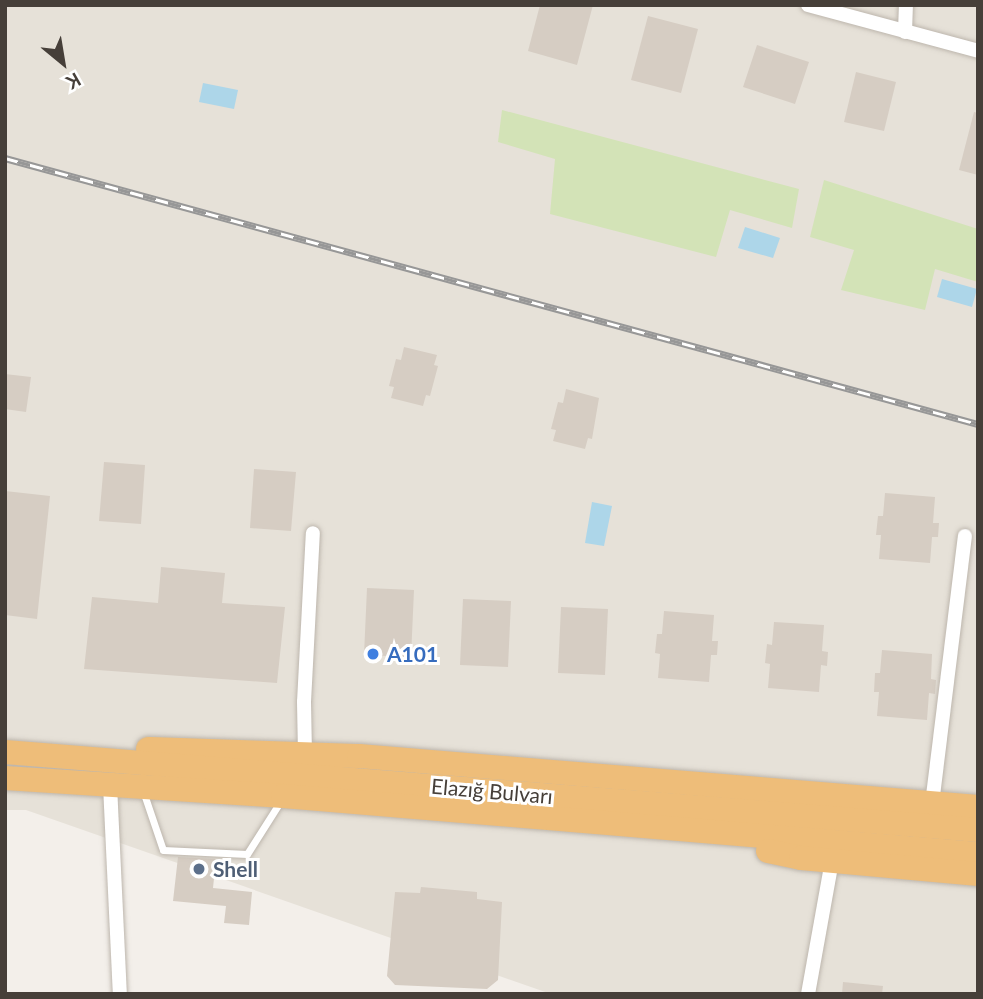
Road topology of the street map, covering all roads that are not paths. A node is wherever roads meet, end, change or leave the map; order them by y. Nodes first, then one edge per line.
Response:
1 (808, 5) edge
2 (906, 5) edge
3 (905, 32) junction
4 (978, 51) edge
5 (313, 533) dead end
6 (965, 536) dead end
7 (9, 752) edge
8 (305, 754) junction
9 (5, 778) edge
10 (110, 785) junction
11 (142, 787) junction
12 (283, 796) junction
13 (932, 804) junction
14 (978, 807) edge
15 (654, 829) junction
16 (978, 831) edge
17 (978, 854) edge
18 (832, 860) junction
19 (978, 874) edge
20 (120, 994) edge
21 (808, 994) edge

1 - 3 street
2 - 3 street
3 - 4 street
5 - 8 street
6 - 13 street
7 - 8 highway
7 - 16 highway, Elazığ Bulvarı
8 - 13 highway
9 - 10 highway, Elazığ Bulvarı
10 - 11 highway, Elazığ Bulvarı
10 - 20 street
11 - 12 highway, Elazığ Bulvarı
11 - 12 lane
12 - 15 highway, Elazığ Bulvarı
13 - 14 highway
15 - 17 highway, Elazığ Bulvarı
15 - 18 highway
18 - 19 highway
18 - 21 street

